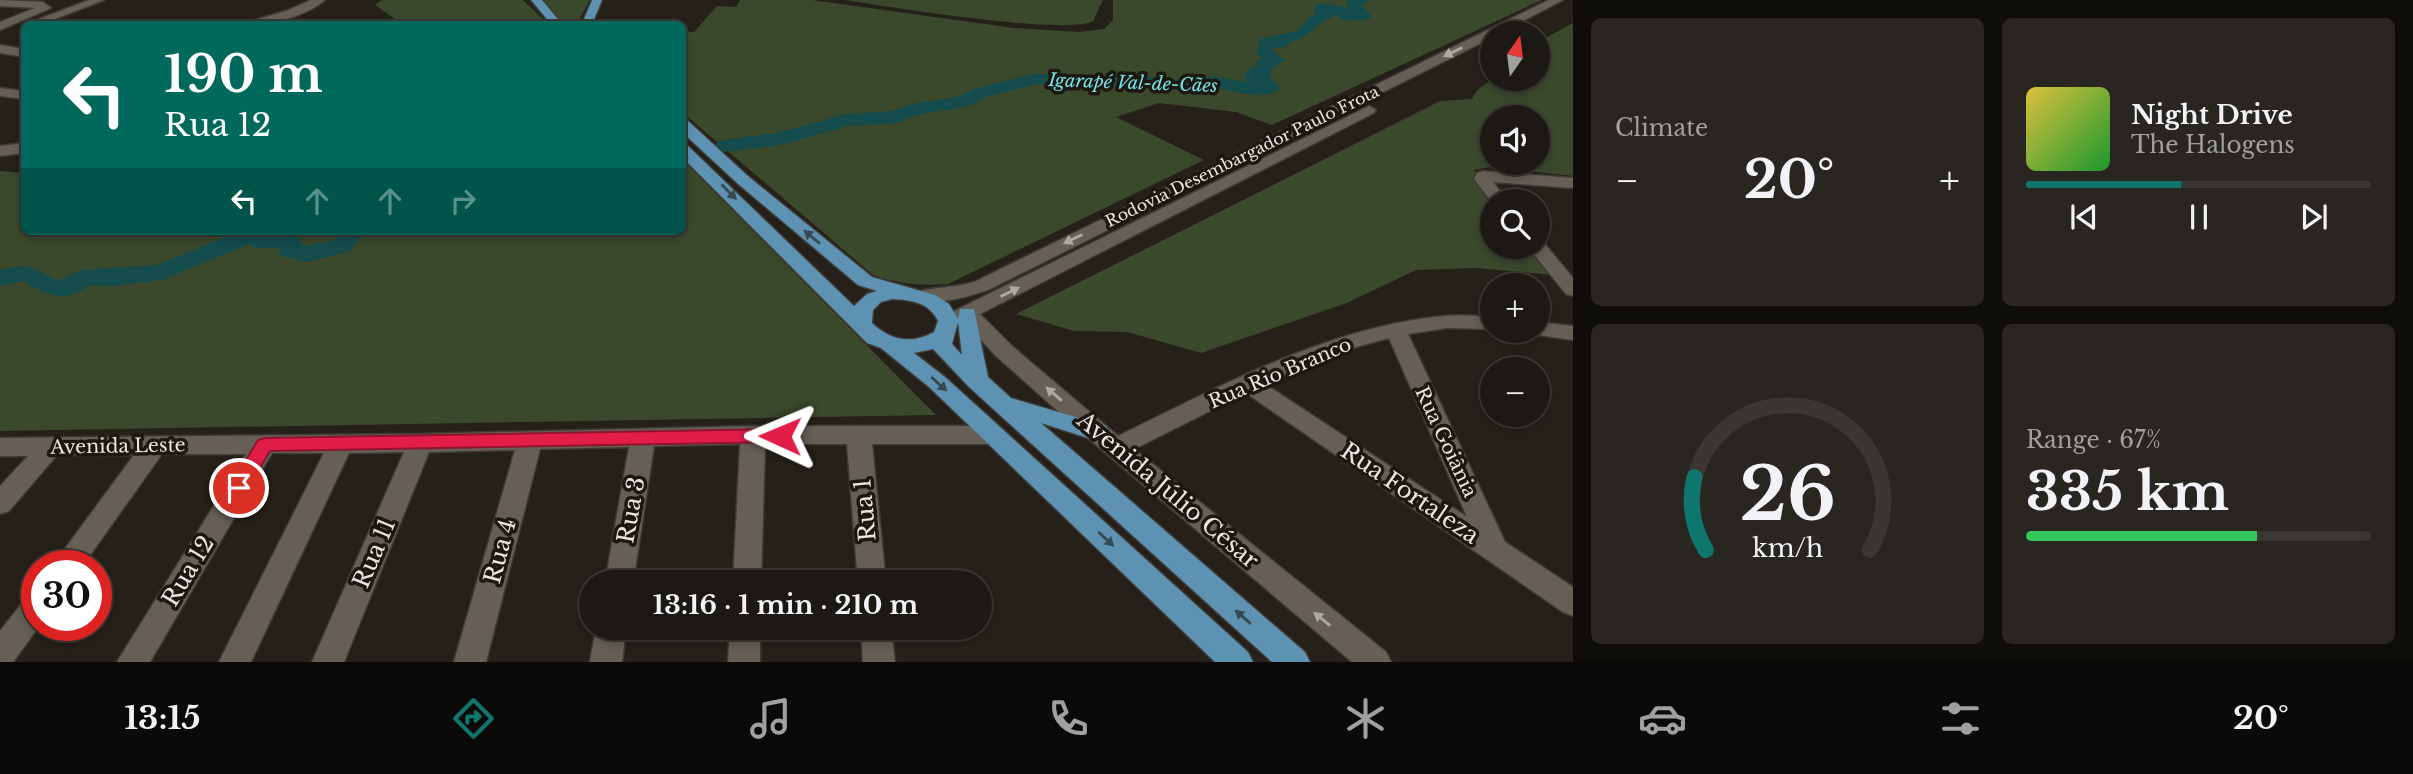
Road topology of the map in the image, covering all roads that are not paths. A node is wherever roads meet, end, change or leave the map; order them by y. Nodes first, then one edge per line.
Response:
1 (320, 0) edge
2 (536, 0) edge
3 (597, 0) edge
4 (60, 2) edge
5 (94, 2) edge
6 (0, 3) edge
7 (1564, 4) edge
8 (290, 19) edge
9 (43, 21) edge
10 (554, 21) edge
11 (588, 21) edge
12 (1538, 21) edge
13 (0, 25) edge
14 (21, 27) edge
15 (21, 32) edge
16 (1, 47) edge
17 (21, 51) edge
18 (1480, 54) edge
19 (1, 93) edge
20 (21, 94) edge
21 (686, 127) edge
22 (21, 148) edge
23 (0, 151) edge
24 (686, 152) edge
25 (1573, 183) edge
26 (1490, 189) edge
27 (1546, 259) edge
28 (1572, 290) edge
29 (916, 295) junction
30 (1480, 323) edge
31 (861, 324) junction
32 (953, 324) junction
33 (1396, 331) junction
34 (1550, 332) edge
35 (1569, 338) edge
36 (885, 343) junction
37 (1248, 383) junction
38 (1000, 403) junction
39 (753, 435) junction
40 (993, 435) junction
41 (643, 437) junction
42 (859, 437) junction
43 (1106, 440) junction
44 (530, 441) junction
45 (420, 443) junction
46 (156, 444) junction
47 (265, 444) junction
48 (341, 444) junction
49 (0, 447) edge
50 (50, 447) junction
51 (0, 504) edge
52 (77, 550) edge
53 (1496, 552) junction
54 (621, 570) edge
55 (748, 570) edge
56 (871, 570) edge
57 (1573, 603) edge
58 (21, 627) edge
59 (609, 640) edge
60 (745, 640) edge
61 (877, 640) edge
62 (0, 655) edge
63 (133, 662) edge
64 (235, 662) edge
65 (328, 662) edge
66 (470, 662) edge
67 (606, 662) edge
68 (744, 662) edge
69 (878, 662) edge
70 (1237, 662) edge
71 (1294, 662) edge
72 (1375, 662) edge

1 - 8 street
2 - 10 main road
3 - 11 main road
4 - 5 street
4 - 6 street
4 - 13 street
5 - 9 street
7 - 12 street, Rodovia Desembargador Paulo Frota
7 -> 29 street, Rodovia Desembargador Paulo Frota
13 - 14 street
15 - 16 street
16 - 17 street
32 -> 18 street, Rodovia Desembargador Paulo Frota
19 - 20 street
29 -> 21 main road
22 - 23 street
24 -> 31 main road
25 - 26 street
27 - 28 street
29 - 31 main road
29 - 32 main road
30 - 33 street, Rua Rio Branco
31 - 36 main road
32 - 36 main road
32 - 38 main road
43 -> 32 street, Avenida Júlio César
33 - 37 street, Rua Rio Branco
33 - 53 street, Rua Goiânia
34 - 35 street
36 -> 40 main road
37 - 43 street, Rua Rio Branco
37 - 53 street, Rua Fortaleza
38 - 43 main road
71 -> 38 main road
39 - 41 street, Avenida Leste
39 - 42 street, Avenida Leste
39 - 55 street
40 - 42 street, Avenida Leste
40 -> 70 main road
41 - 44 street, Avenida Leste
41 - 54 street, Rua 3
42 - 56 street, Rua 1
72 -> 43 street, Avenida Júlio César
44 - 45 street, Avenida Leste
44 - 66 street, Rua 4
45 - 48 street, Avenida Leste
45 - 65 street, Rua 11
46 - 47 street, Avenida Leste
46 - 50 street, Avenida Leste
46 - 52 street
47 - 48 street, Avenida Leste
47 - 63 street, Rua 12
48 - 64 street
49 - 50 street, Avenida Leste
50 - 51 street
53 - 57 street, Rua Fortaleza
58 - 62 street
59 - 67 street
60 - 68 street
61 - 69 street

